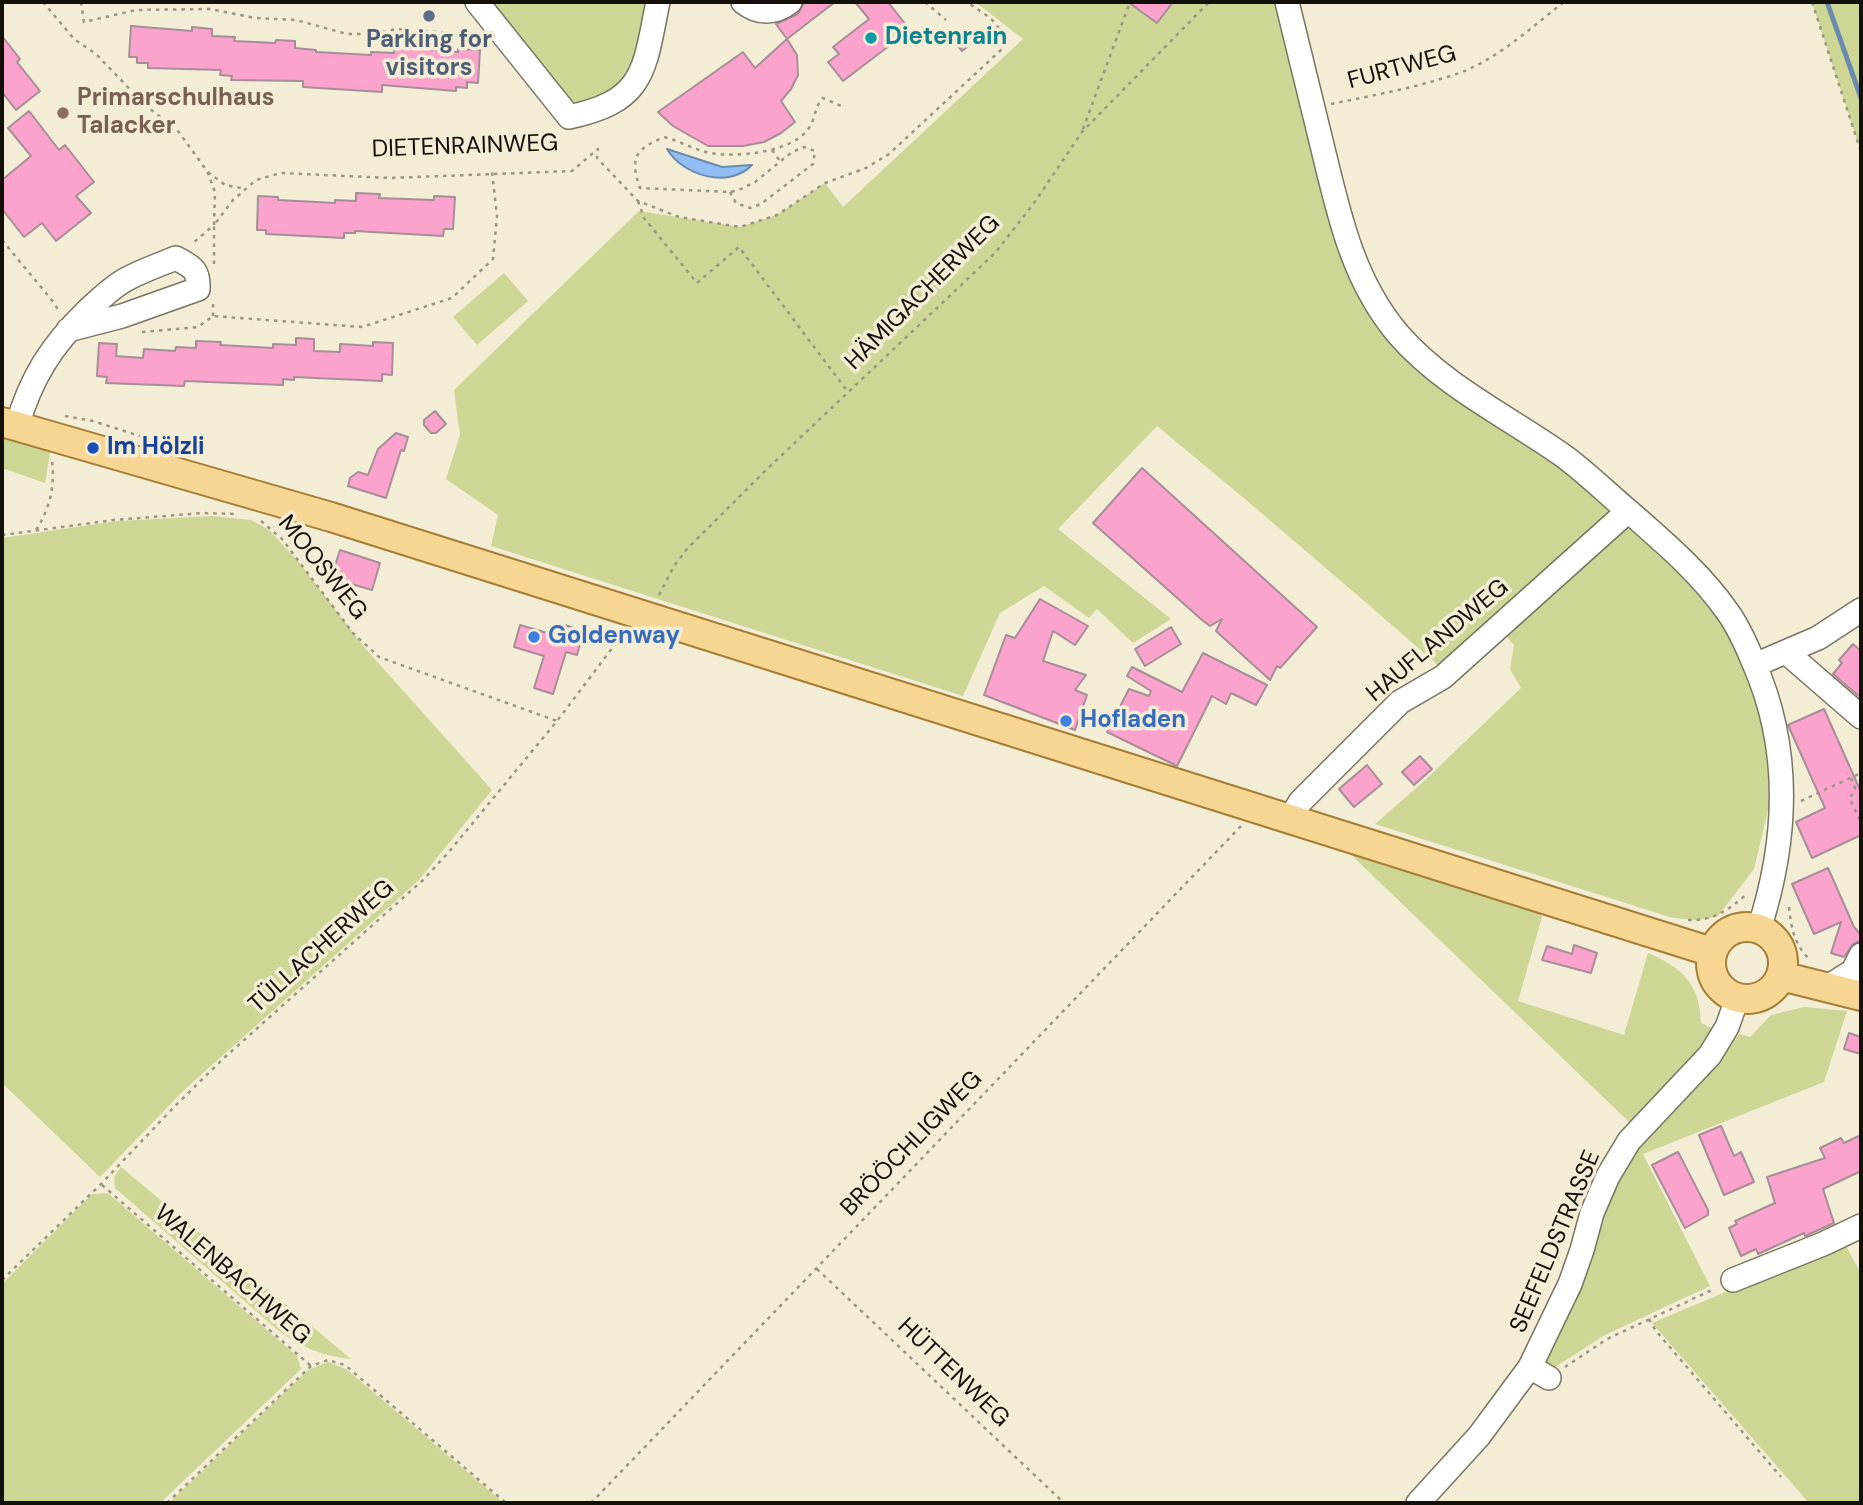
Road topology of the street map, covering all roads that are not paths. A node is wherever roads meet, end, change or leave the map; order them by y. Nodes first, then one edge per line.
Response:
1 (477, 2) edge
2 (658, 2) edge
3 (743, 2) edge
4 (790, 2) edge
5 (1287, 2) edge
6 (68, 330) junction
7 (9, 424) edge
8 (1628, 511) junction
9 (1861, 610) edge
10 (1786, 652) junction
11 (1755, 665) junction
12 (1861, 717) edge
13 (1290, 819) junction
14 (1759, 929) junction
15 (1712, 952) junction
16 (1861, 956) edge
17 (1781, 976) junction
18 (1826, 988) junction
19 (1861, 996) edge
20 (1737, 999) junction
21 (1861, 1226) edge
22 (1733, 1280) road end
23 (1418, 1503) edge

1 - 2 street, DIETENRAINWEG
3 - 4 street
5 - 8 street
6 - 6 street
6 - 7 street
7 - 13 main road
8 - 11 street
8 - 13 street, HAUFLANDWEG
9 - 10 street
10 - 11 street
10 - 12 street
11 - 14 street
13 - 15 main road
14 - 15 main road
14 - 17 main road
15 - 20 main road
16 - 18 street
17 - 18 main road
17 - 20 main road
18 - 19 main road
20 - 23 street, SEEFELDSTRASSE
21 - 22 street

